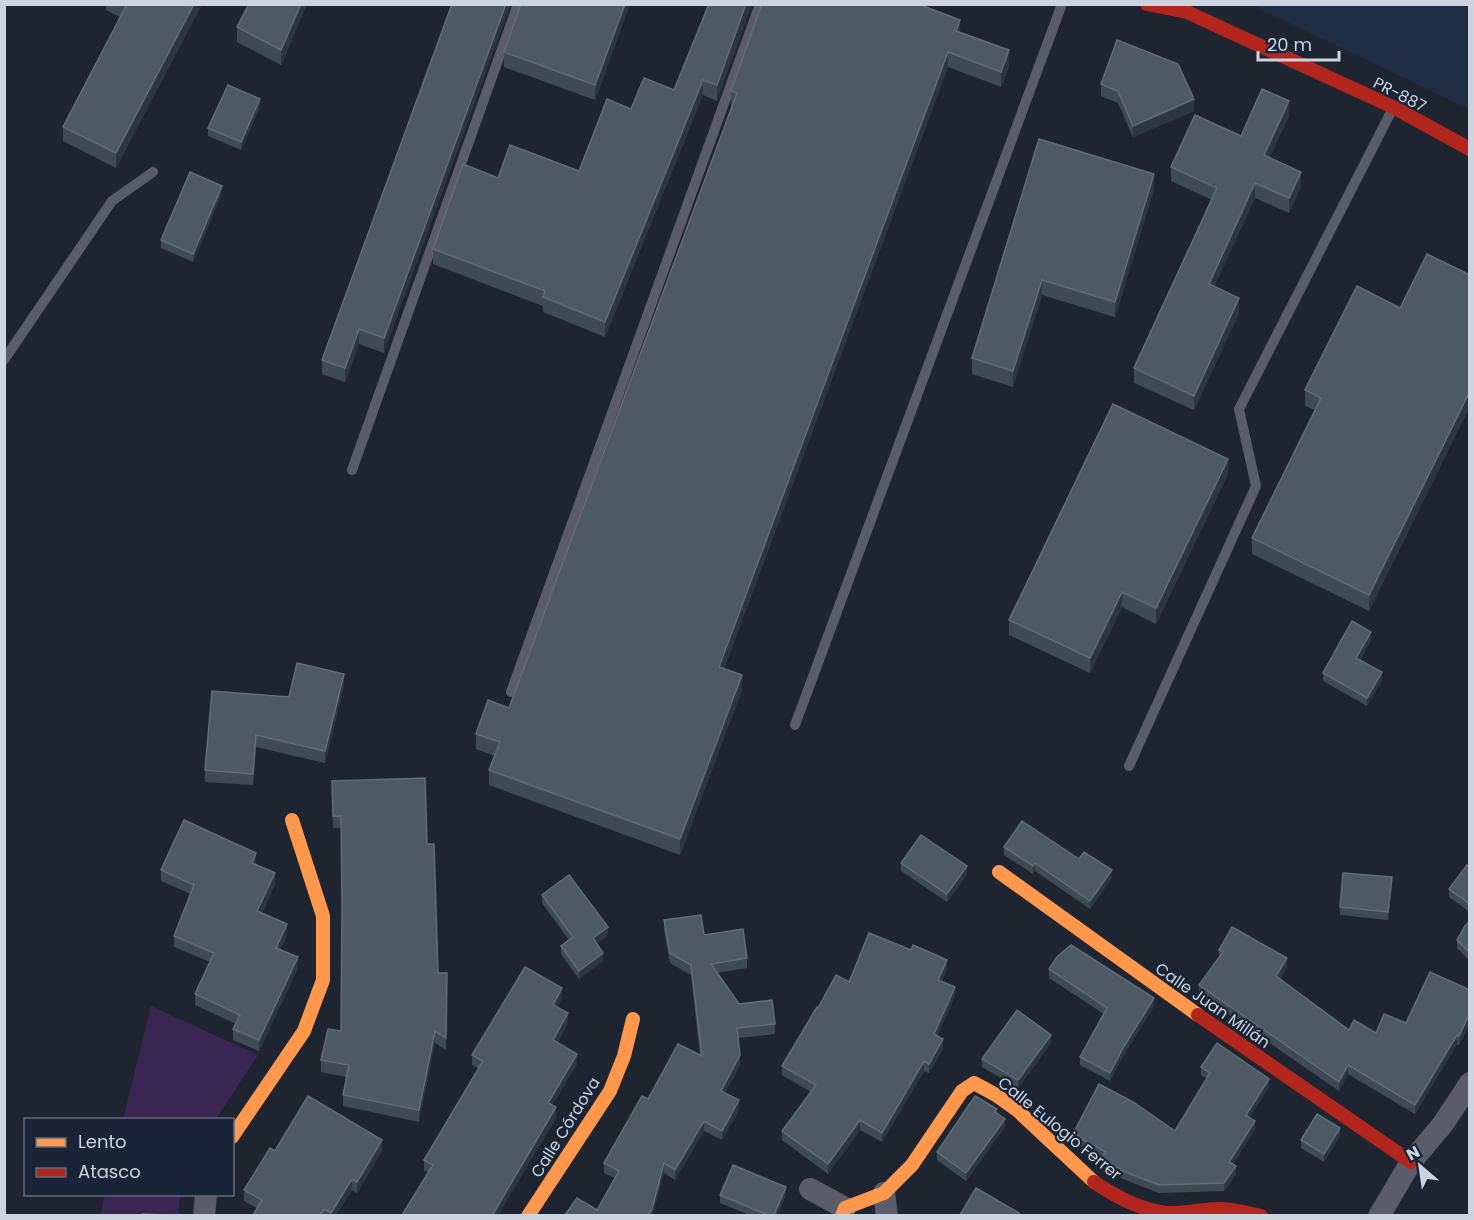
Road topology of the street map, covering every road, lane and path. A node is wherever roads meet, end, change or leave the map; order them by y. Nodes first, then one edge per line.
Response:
1 (518, 4) edge
2 (760, 4) edge
3 (1062, 4) edge
4 (1147, 4) edge
5 (1183, 8) edge
6 (1393, 107) junction
7 (1470, 149) edge
8 (153, 172) dead end
9 (4, 360) edge
10 (352, 470) dead end
11 (511, 692) dead end
12 (795, 725) dead end
13 (1128, 766) dead end
14 (292, 820) dead end
15 (999, 872) dead end
16 (633, 1019) dead end
17 (1470, 1083) edge
18 (234, 1134) edge
19 (1411, 1162) junction
20 (810, 1189) dead end
21 (885, 1193) junction
22 (206, 1196) edge
23 (844, 1212) edge
24 (204, 1215) edge
25 (528, 1215) edge
26 (887, 1215) edge
27 (1261, 1215) edge
28 (1379, 1215) edge

1 - 10 lane
2 - 11 lane
3 - 12 lane
4 - 5 street, PR-887
5 - 6 street, PR-887
6 - 7 street, PR-887
6 - 13 lane
8 - 9 lane
14 - 18 street
15 - 19 street, Calle Juan Millán
16 - 25 street, Calle Córdova
17 - 19 street
19 - 28 street
20 - 23 street
21 - 23 street
21 - 26 street
21 - 27 street, Calle Eulogio Ferrer
22 - 24 street

